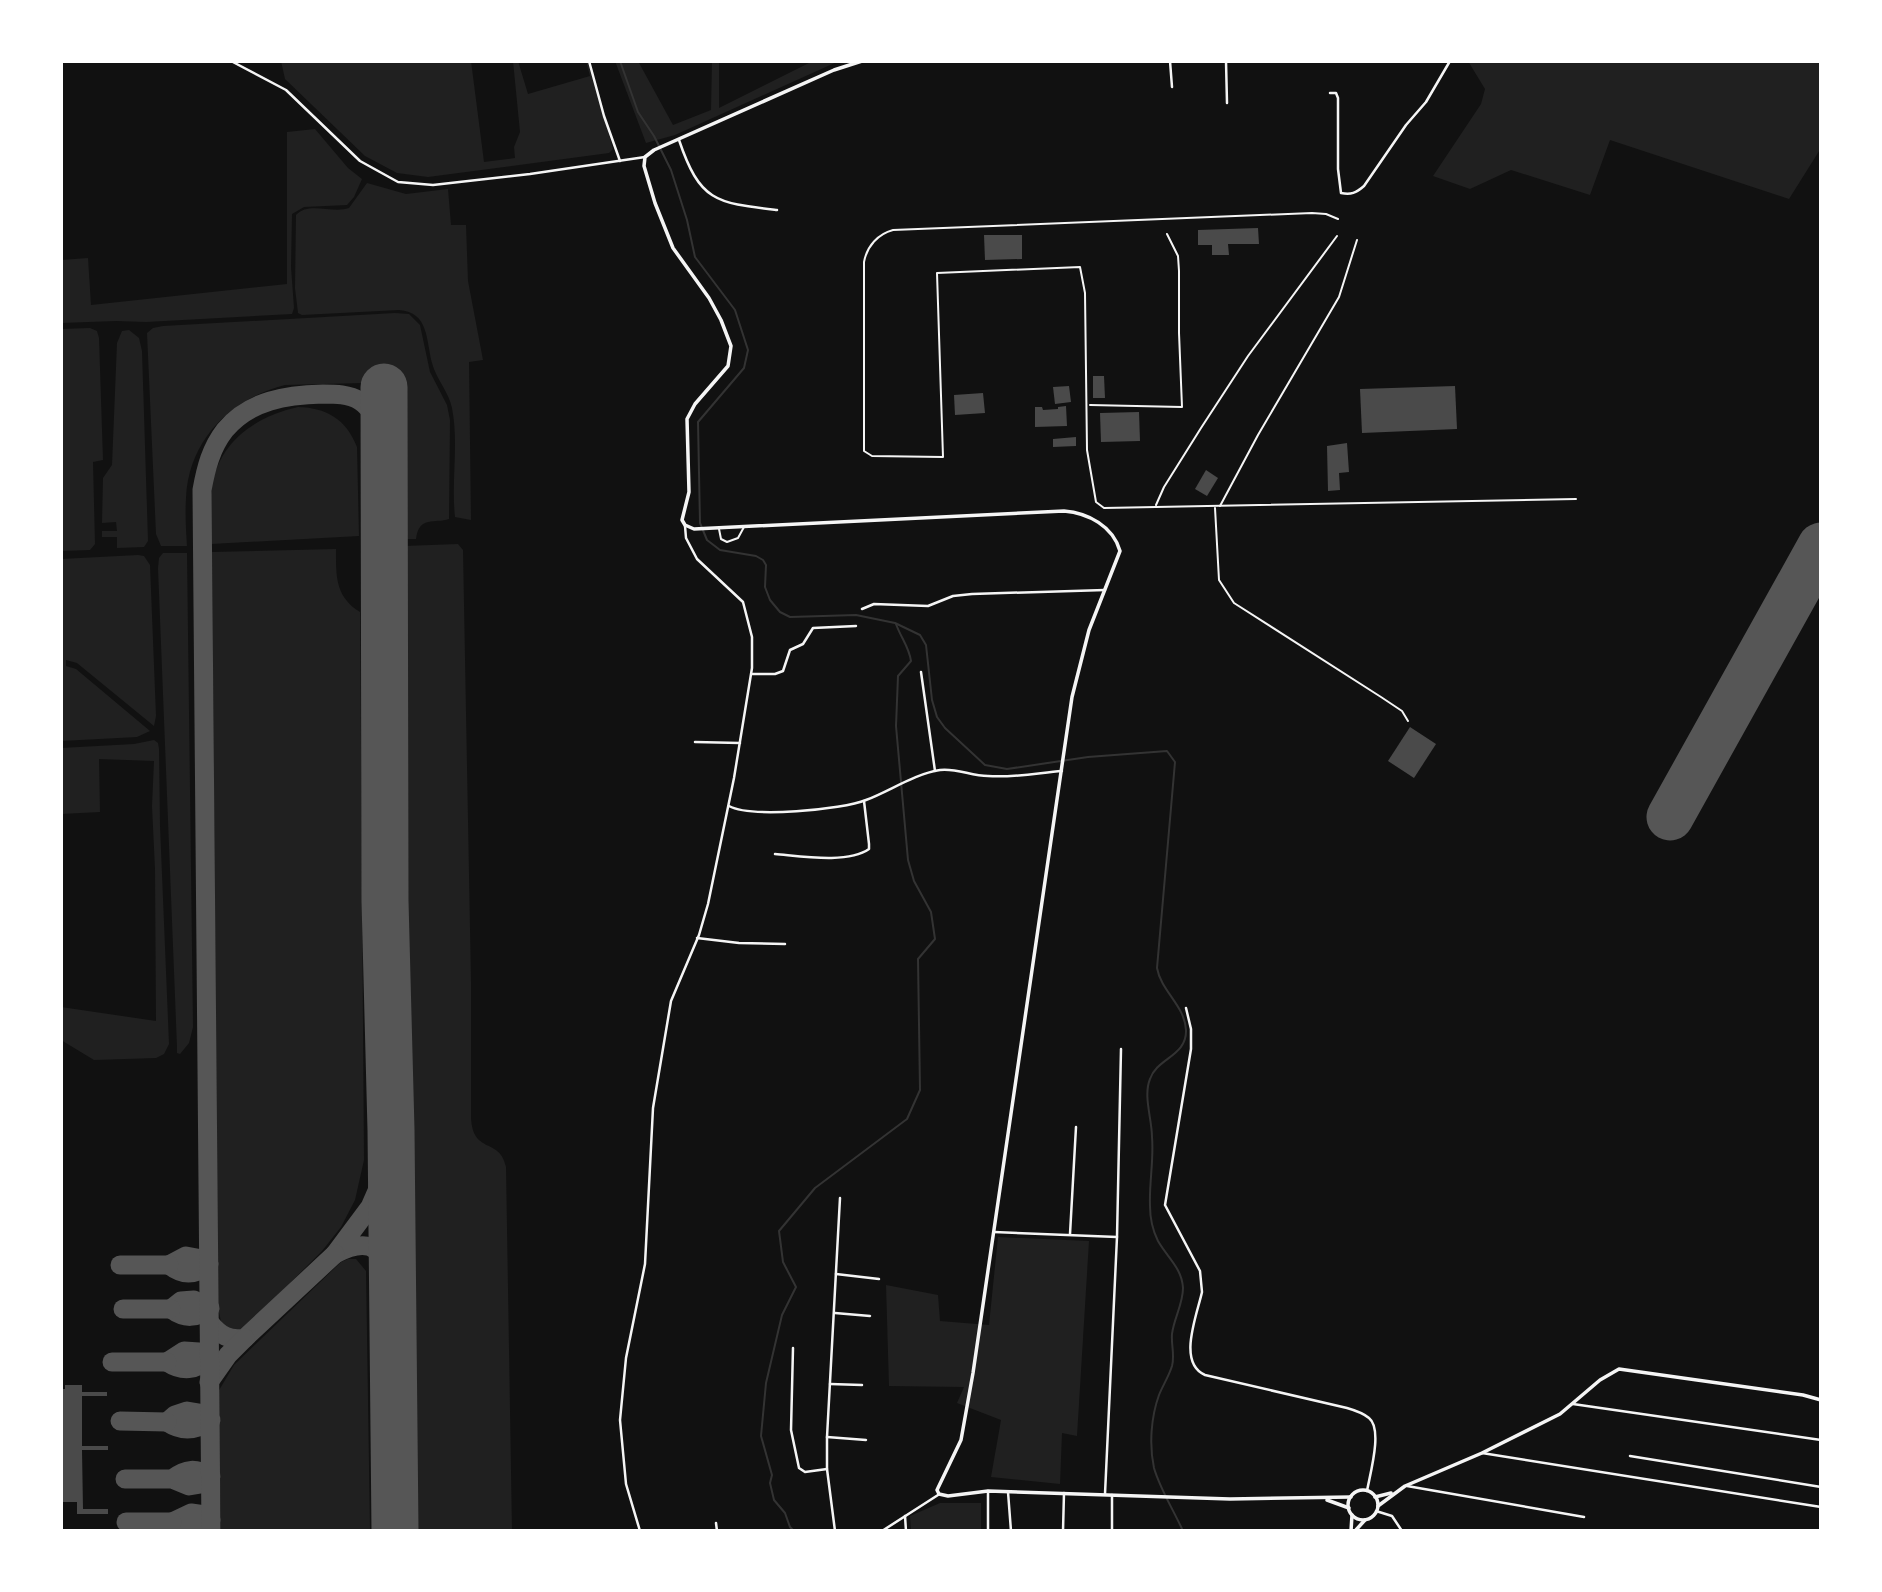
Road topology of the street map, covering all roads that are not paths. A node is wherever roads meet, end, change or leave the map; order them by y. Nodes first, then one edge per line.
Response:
1 (231, 61) edge
2 (589, 61) edge
3 (862, 61) edge
4 (1170, 61) edge
5 (1226, 61) edge
6 (1450, 61) edge
7 (1172, 87) dead end
8 (1330, 93) dead end
9 (1227, 103) dead end
10 (676, 141) junction
11 (645, 157) junction
12 (620, 161) junction
13 (777, 210) dead end
14 (1338, 219) dead end
15 (1167, 234) dead end
16 (1336, 236) dead end
17 (1357, 240) dead end
18 (1088, 405) junction
19 (1576, 499) dead end
20 (1156, 506) junction
21 (1215, 507) junction
22 (1219, 507) junction
23 (685, 525) junction
24 (744, 526) junction
25 (719, 528) junction
26 (1105, 590) junction
27 (862, 609) dead end
28 (856, 626) dead end
29 (920, 673) dead end
30 (751, 674) junction
31 (1408, 721) dead end
32 (695, 742) dead end
33 (740, 743) junction
34 (935, 771) junction
35 (1062, 771) junction
36 (864, 801) junction
37 (729, 806) junction
38 (775, 854) dead end
39 (697, 938) junction
40 (785, 944) dead end
41 (1186, 1008) dead end
42 (1121, 1049) dead end
43 (1076, 1127) dead end
44 (840, 1198) dead end
45 (995, 1232) junction
46 (1070, 1234) junction
47 (1117, 1237) junction
48 (836, 1274) junction
49 (879, 1279) dead end
50 (834, 1313) junction
51 (870, 1317) dead end
52 (793, 1348) dead end
53 (830, 1384) junction
54 (862, 1385) dead end
55 (1821, 1400) edge
56 (1573, 1404) junction
57 (827, 1437) junction
58 (866, 1440) dead end
59 (1821, 1440) edge
60 (1482, 1453) junction
61 (1630, 1456) dead end
62 (827, 1469) junction
63 (1405, 1486) junction
64 (1821, 1488) edge
65 (988, 1491) junction
66 (1367, 1491) junction
67 (1008, 1492) junction
68 (1393, 1492) junction
69 (1065, 1493) junction
70 (939, 1494) junction
71 (1105, 1494) junction
72 (1112, 1495) junction
73 (1351, 1497) junction
74 (1375, 1497) junction
75 (1325, 1499) junction
76 (1821, 1507) edge
77 (1349, 1508) junction
78 (1377, 1509) junction
79 (1352, 1515) junction
80 (905, 1516) junction
81 (1584, 1517) dead end
82 (1365, 1520) junction
83 (716, 1523) dead end
84 (1403, 1530) edge
85 (640, 1531) edge
86 (717, 1531) edge
87 (835, 1531) edge
88 (882, 1531) edge
89 (906, 1531) edge
90 (988, 1531) edge
91 (1011, 1531) edge
92 (1063, 1531) edge
93 (1112, 1531) edge
94 (1353, 1531) edge

1 - 12 street
2 - 12 street
3 - 10 street
4 - 7 street
5 - 9 street
6 - 8 street
10 - 11 street
10 - 13 street
11 - 12 street
11 - 23 street
14 - 18 lane
15 - 18 lane
16 - 20 lane
17 - 22 lane
18 - 20 lane
19 - 22 lane
20 - 21 lane
21 - 22 lane
21 - 31 lane
23 - 25 street
23 - 30 street
24 - 25 street
24 - 25 lane
24 - 26 street
26 - 27 street
26 - 35 street
28 - 30 street
29 - 34 street
30 - 33 street
32 - 33 street
33 - 37 street
34 - 35 street
34 - 36 street
35 - 45 street
36 - 37 street
36 - 38 street
37 - 39 street
39 - 40 street
39 - 85 street
41 - 66 street
42 - 47 street
43 - 46 street
44 - 48 street
45 - 46 street
45 - 70 street
46 - 47 street
47 - 71 street
48 - 49 street
48 - 50 street
50 - 51 street
50 - 53 street
52 - 62 street
53 - 54 street
53 - 57 street
55 - 56 street
56 - 59 street
56 - 60 street
57 - 58 street
57 - 62 street
60 - 63 street
60 - 76 street
61 - 64 street
62 - 87 street
63 - 68 street
63 - 81 street
65 - 67 street
65 - 70 street
65 - 90 street
66 - 73 street
66 - 74 street
67 - 69 street
67 - 91 street
68 - 74 street
68 - 78 street
69 - 71 street
69 - 92 street
70 - 80 street
71 - 72 street
72 - 75 street
72 - 93 street
73 - 75 street
73 - 77 street
74 - 78 street
75 - 77 street
77 - 79 street
78 - 82 street
78 - 84 street
79 - 82 street
79 - 94 street
80 - 88 street
80 - 89 street
82 - 94 street
83 - 86 street

